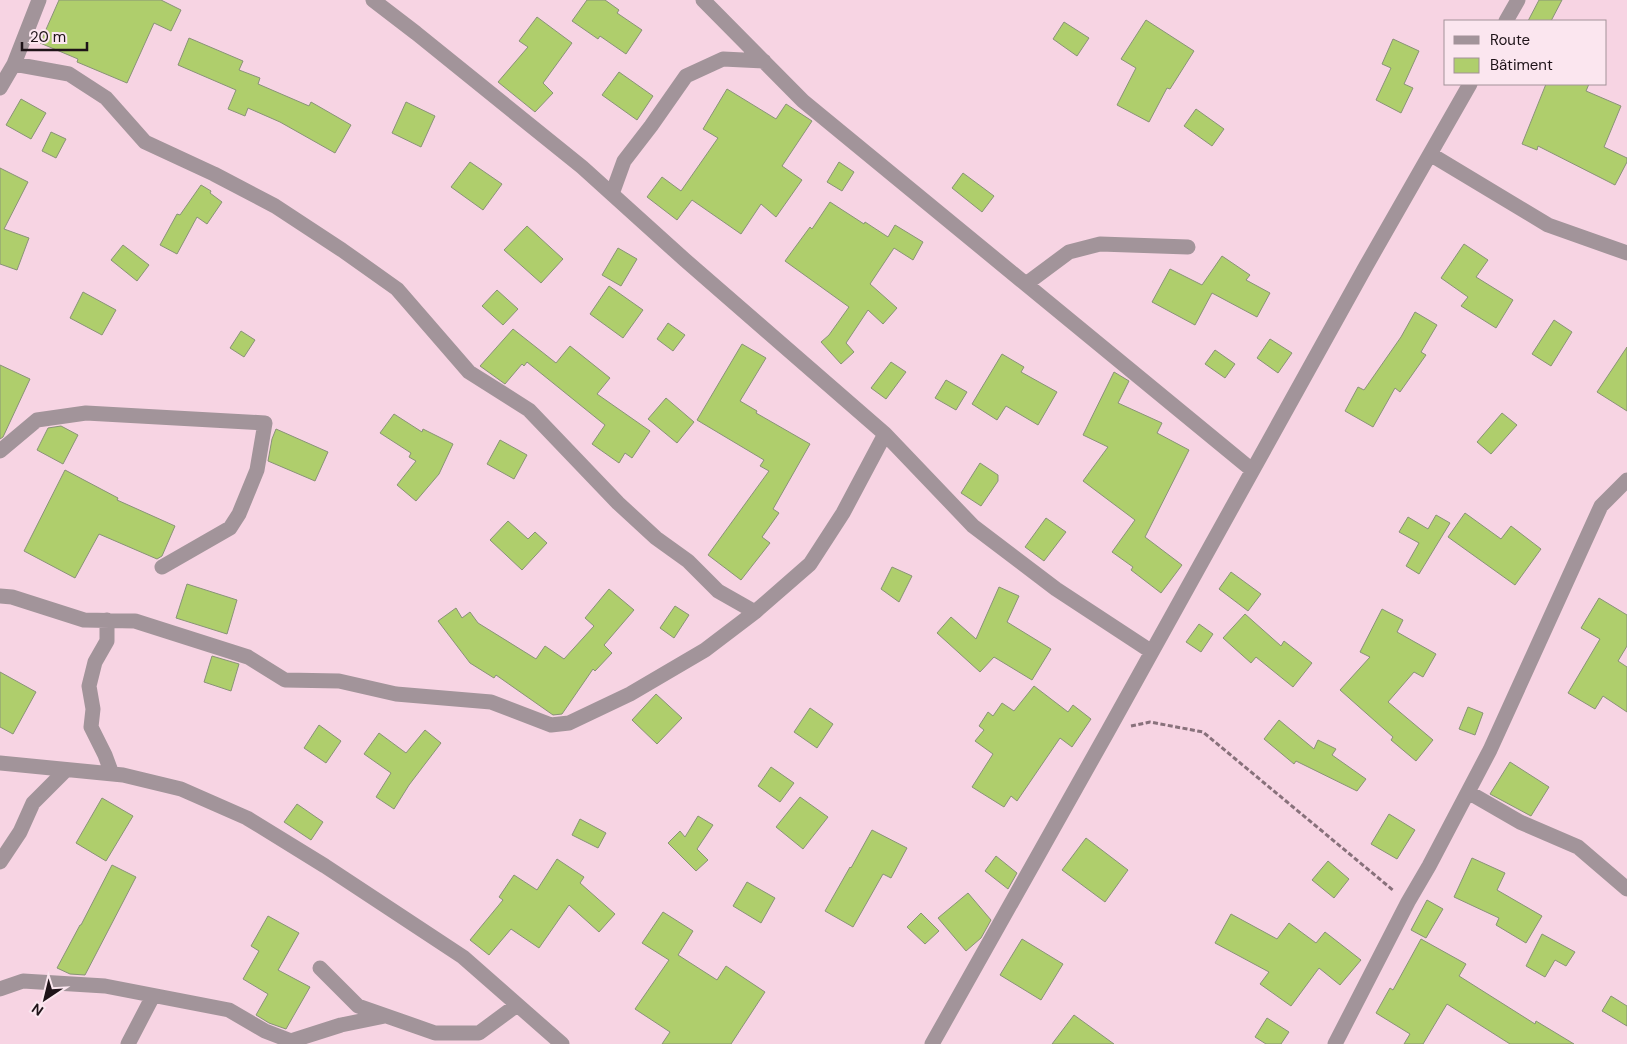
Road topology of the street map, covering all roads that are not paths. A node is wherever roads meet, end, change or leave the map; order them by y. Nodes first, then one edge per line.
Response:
1 (38, 0) edge
2 (373, 0) edge
3 (703, 0) edge
4 (1518, 0) edge
5 (1507, 20) edge
6 (764, 61) junction
7 (14, 64) junction
8 (1469, 85) edge
9 (0, 88) edge
10 (1430, 154) junction
11 (612, 194) junction
12 (1188, 247) dead end
13 (1627, 253) edge
14 (1026, 284) junction
15 (885, 434) junction
16 (0, 451) edge
17 (1252, 470) junction
18 (1627, 480) edge
19 (162, 567) dead end
20 (0, 596) edge
21 (755, 612) junction
22 (107, 620) junction
23 (1152, 652) junction
24 (0, 764) edge
25 (66, 770) junction
26 (112, 774) junction
27 (1468, 792) junction
28 (0, 862) edge
29 (1627, 889) edge
30 (320, 968) dead end
31 (0, 989) edge
32 (153, 996) junction
33 (517, 1005) junction
34 (385, 1016) junction
35 (128, 1044) edge
36 (562, 1044) edge
37 (932, 1044) edge
38 (1335, 1044) edge

1 - 7 street
2 - 11 street
3 - 6 street
4 - 5 street
6 - 11 street
6 - 14 street
7 - 9 street
7 - 21 street
8 - 10 street
10 - 13 street
10 - 17 street
11 - 15 street
12 - 14 street
14 - 17 street
15 - 21 street
15 - 23 street
16 - 19 street
17 - 23 street
18 - 27 street
20 - 22 street
21 - 22 street
22 - 26 street
23 - 37 street
24 - 25 street
25 - 26 street
25 - 28 street
26 - 33 street
27 - 29 street
27 - 38 street
30 - 34 street
31 - 32 street
32 - 34 street
32 - 35 street
33 - 34 street
33 - 36 street

